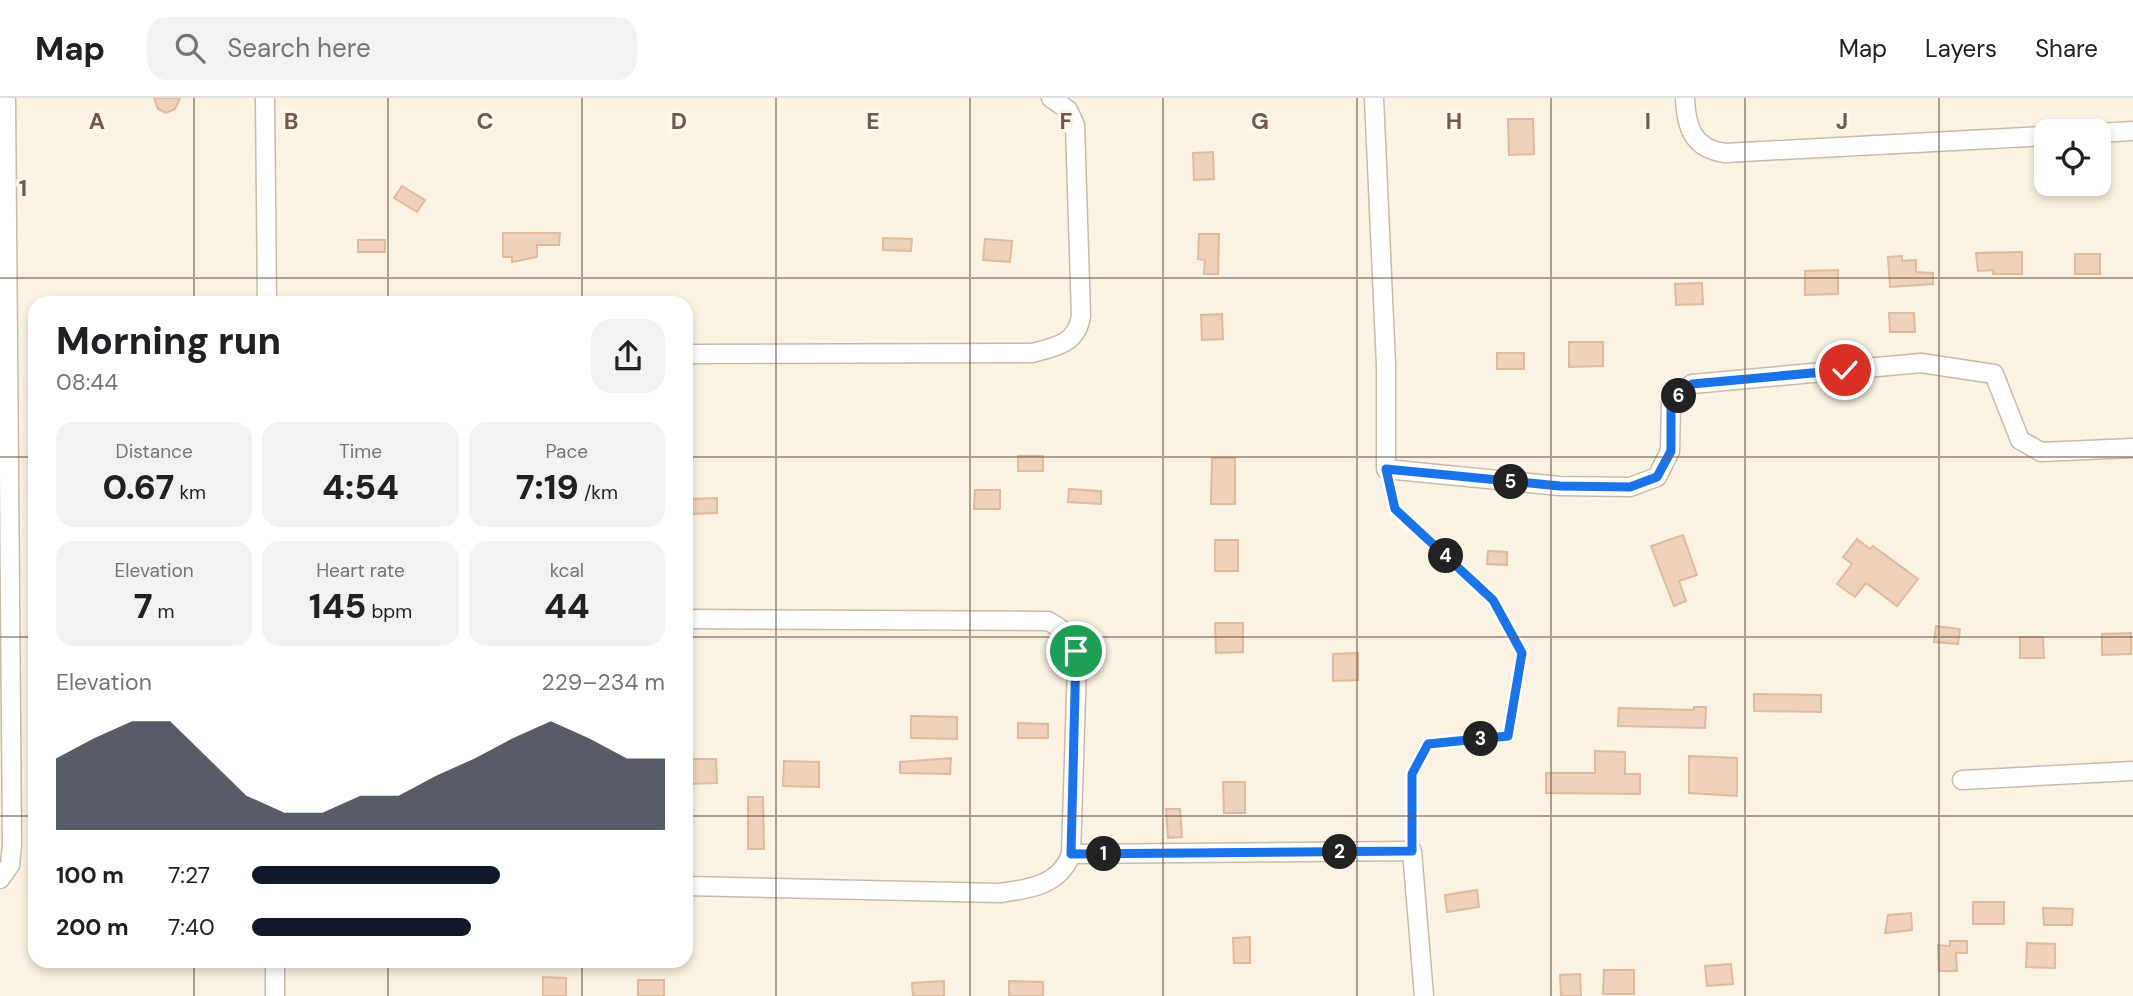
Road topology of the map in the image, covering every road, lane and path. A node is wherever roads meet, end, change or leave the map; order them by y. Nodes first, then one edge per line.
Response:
1 (6, 98) edge
2 (265, 98) edge
3 (1051, 98) edge
4 (1374, 98) edge
5 (1685, 98) edge
6 (2133, 131) edge
7 (2111, 132) edge
8 (2034, 137) edge
9 (267, 296) edge
10 (693, 354) edge
11 (2133, 449) edge
12 (1386, 469) junction
13 (693, 619) edge
14 (2133, 771) edge
15 (1962, 780) dead end
16 (1412, 851) junction
17 (1071, 854) junction
18 (0, 879) edge
19 (693, 886) edge
20 (275, 968) edge
21 (275, 996) edge
22 (1424, 996) edge

1 - 18 street
2 - 9 street
3 - 10 street
4 - 12 street
5 - 8 street
6 - 7 street
11 - 12 street
12 - 16 path
13 - 17 street
14 - 15 street
16 - 17 street
16 - 22 street
17 - 19 street
20 - 21 street

